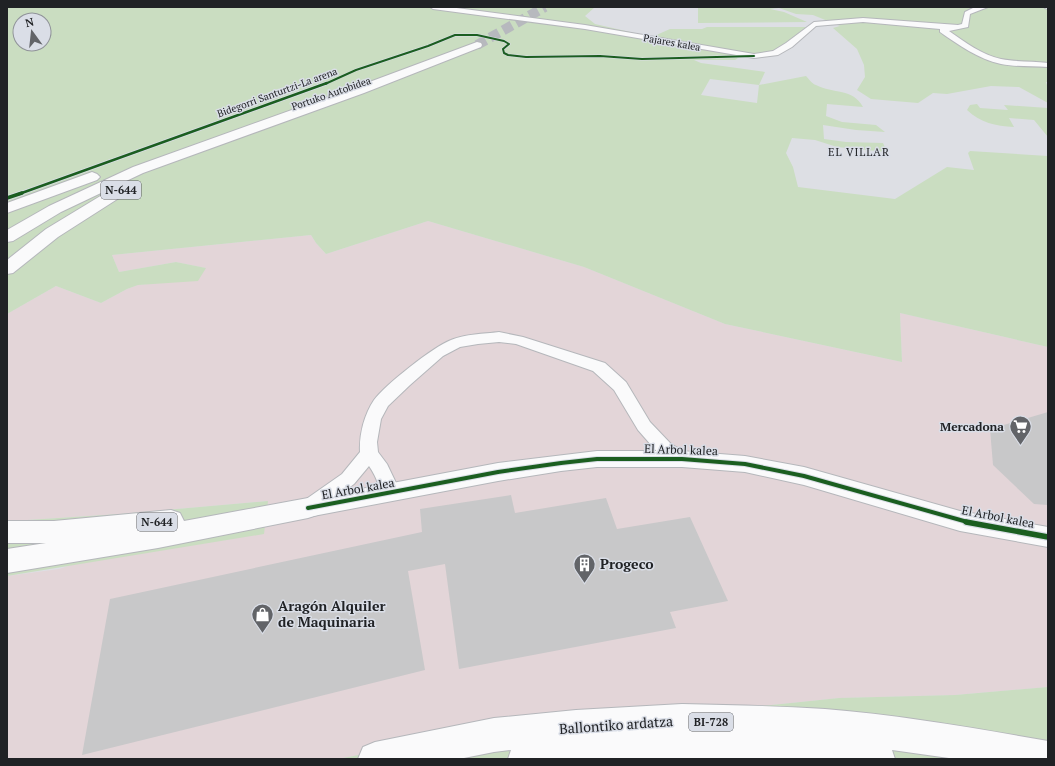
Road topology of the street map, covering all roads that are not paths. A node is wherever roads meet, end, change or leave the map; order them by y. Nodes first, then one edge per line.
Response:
1 (433, 7) edge
2 (985, 7) edge
3 (933, 27) junction
4 (959, 27) junction
5 (943, 30) junction
6 (1048, 65) edge
7 (247, 132) junction
8 (89, 178) junction
9 (7, 204) edge
10 (7, 208) edge
11 (7, 237) edge
12 (7, 268) edge
13 (369, 454) junction
14 (682, 459) junction
15 (388, 494) junction
16 (308, 508) junction
17 (7, 532) edge
18 (1048, 537) edge
19 (7, 561) edge
20 (1048, 758) edge
21 (375, 759) edge
22 (525, 759) edge
23 (878, 759) edge

1 - 3 street, Pajares kalea
2 - 4 street
3 - 4 street, Pajares kalea
3 - 5 street
4 - 5 street
5 - 6 street
7 - 8 main road, Portuko Autobidea / N-644
7 - 11 main road
7 - 12 main road, N-644
8 - 9 main road, N-644
8 - 10 main road, N-644
13 - 14 street
13 - 15 street
13 - 16 street
14 - 15 street, El Arbol kalea
14 - 18 street, El Arbol kalea
15 - 16 street, El Arbol kalea
16 - 17 main road, N-644
16 - 19 main road
20 - 21 main road, Ballontiko ardatza / BI-728
22 - 23 main road, Ballontiko ardatza / BI-728

